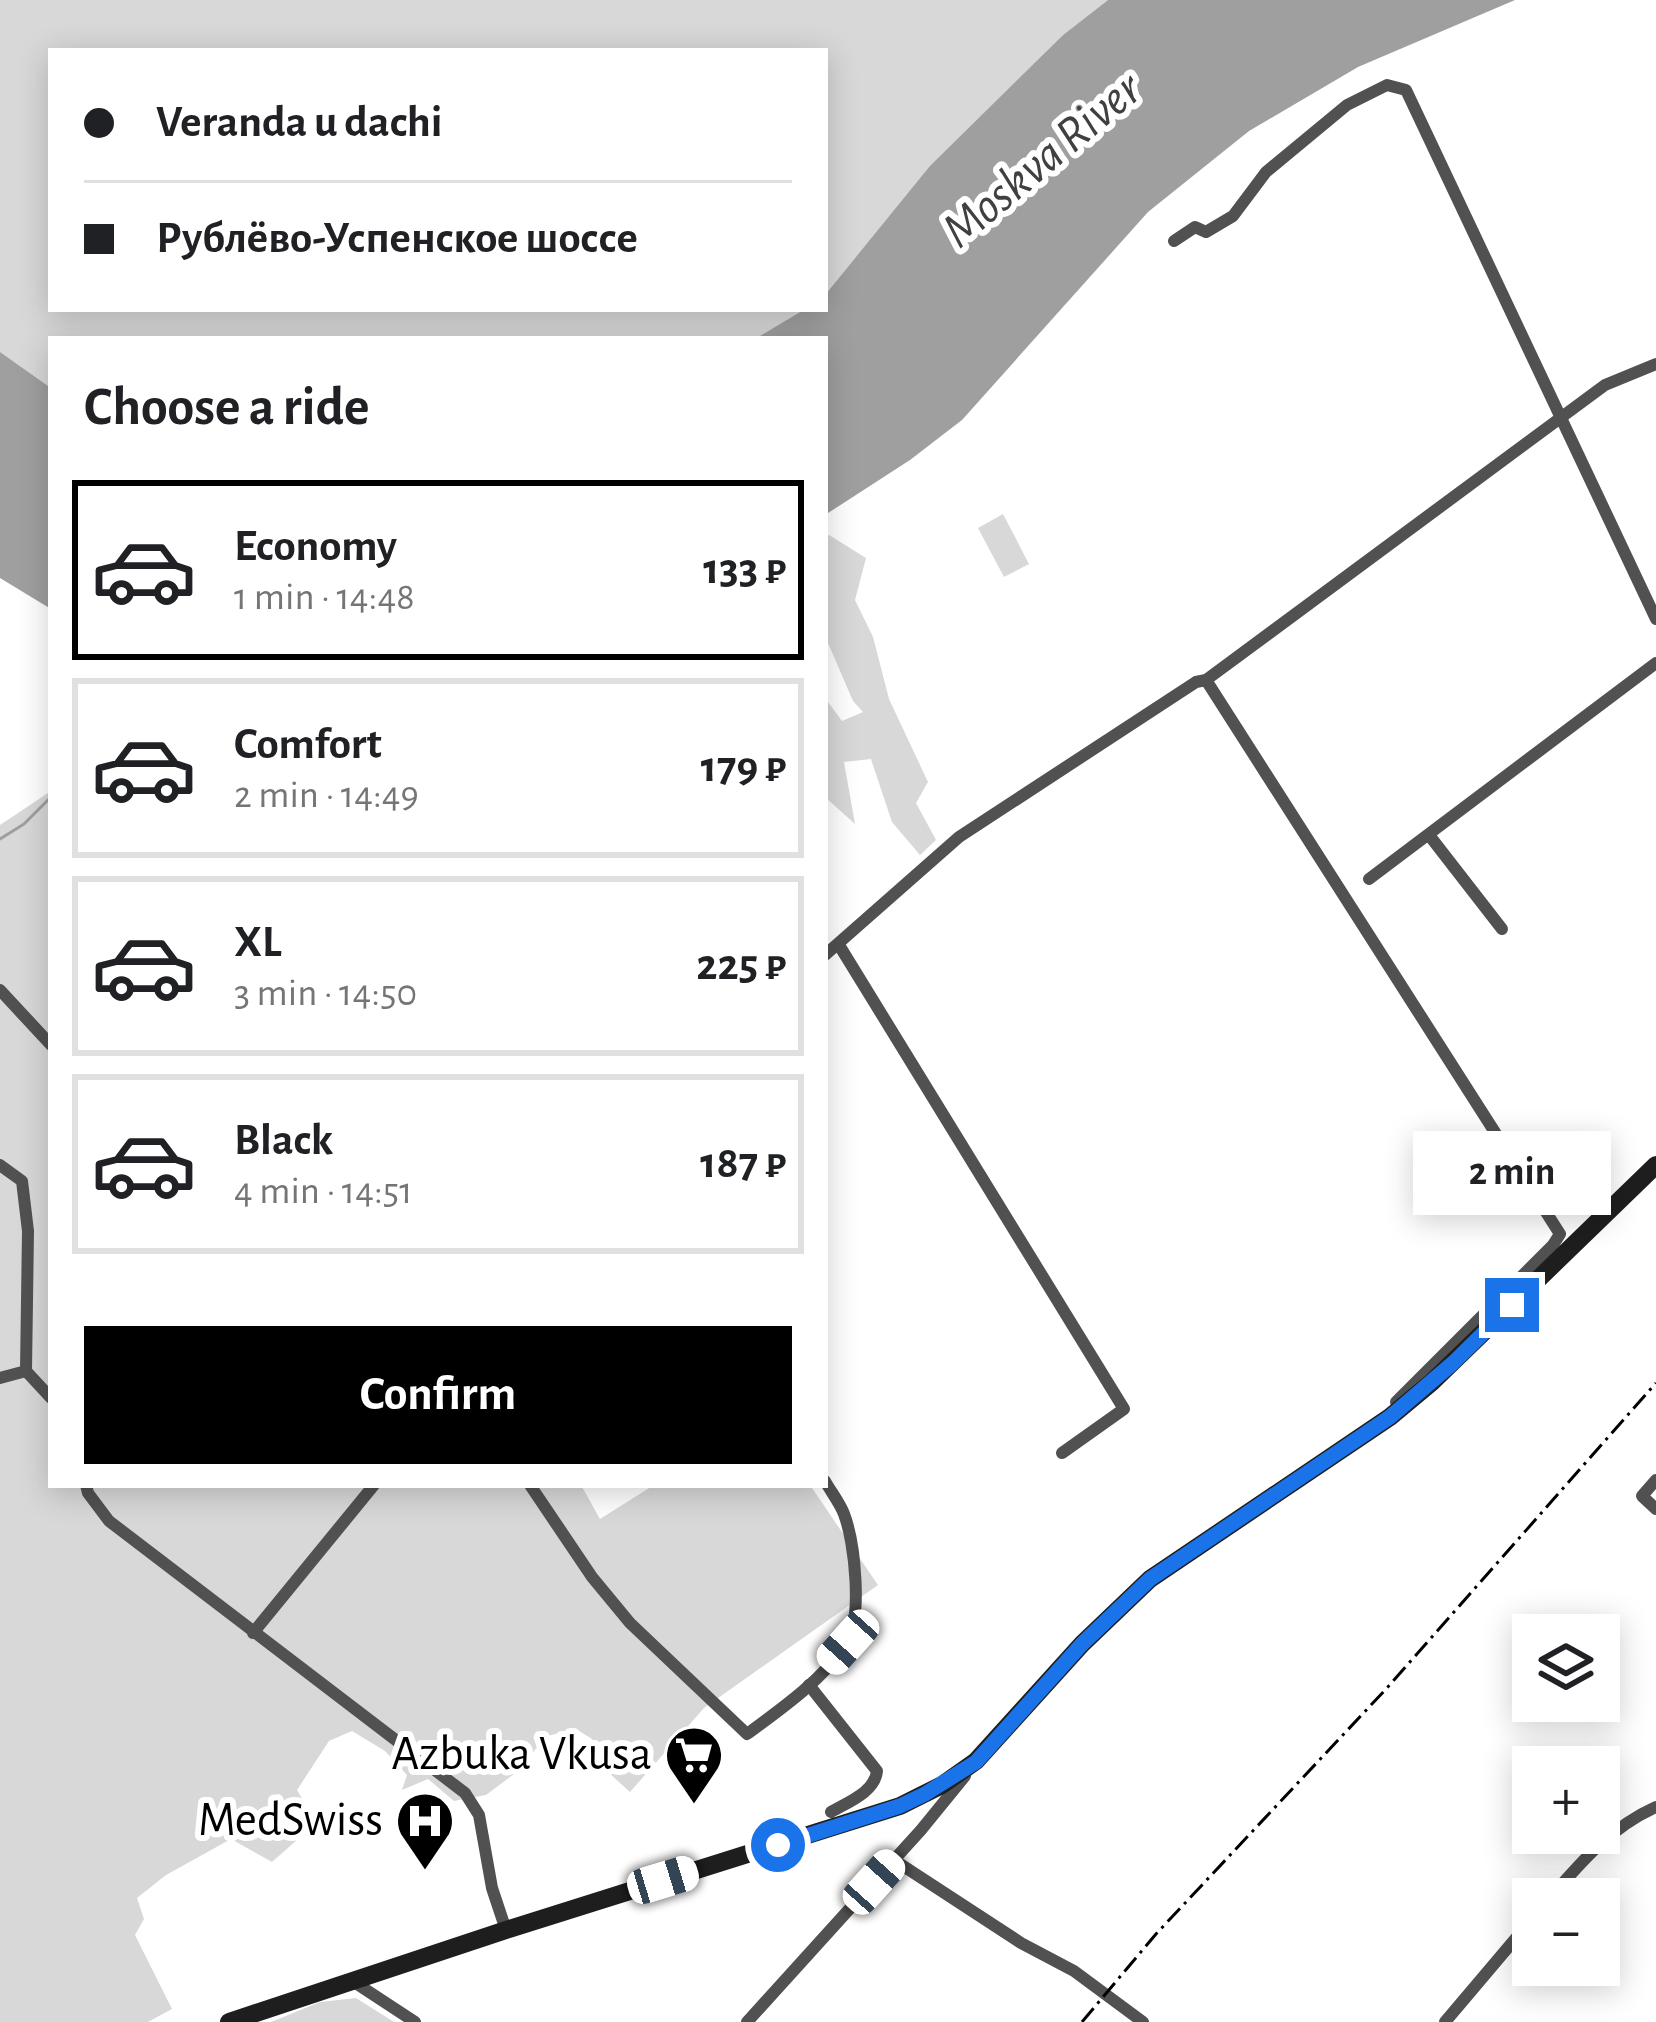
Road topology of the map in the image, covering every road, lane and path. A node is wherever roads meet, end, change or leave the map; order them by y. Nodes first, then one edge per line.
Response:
1 (1174, 242) dead end
2 (1656, 364) edge
3 (1561, 417) junction
4 (1656, 619) edge
5 (1656, 663) edge
6 (1206, 680) junction
7 (1429, 835) junction
8 (1369, 879) dead end
9 (1502, 929) dead end
10 (838, 945) junction
11 (828, 953) edge
12 (0, 990) edge
13 (48, 1042) edge
14 (0, 1165) edge
15 (1656, 1165) edge
16 (26, 1371) junction
17 (0, 1378) edge
18 (48, 1395) edge
19 (1361, 1436) junction
20 (1062, 1453) dead end
21 (1656, 1480) edge
22 (828, 1486) edge
23 (87, 1488) edge
24 (372, 1488) edge
25 (532, 1488) edge
26 (1656, 1509) edge
27 (253, 1633) junction
28 (809, 1685) junction
29 (976, 1762) junction
30 (1656, 1807) edge
31 (853, 1822) junction
32 (894, 1860) junction
33 (1568, 1878) edge
34 (506, 1930) junction
35 (1512, 1943) edge
36 (350, 1980) junction
37 (229, 2022) edge
38 (415, 2022) edge
39 (747, 2022) edge
40 (1143, 2022) edge
41 (1445, 2022) edge

1 - 3 street
2 - 3 street
3 - 4 street
3 - 6 street
5 - 7 street
6 - 10 street
6 - 19 street
7 - 8 street
7 - 9 street
10 - 11 street
10 - 20 street
12 - 13 street
14 - 16 street
15 - 19 main road
16 - 17 street
16 - 18 street
19 - 29 main road
21 - 26 street
22 - 28 street
23 - 27 street
24 - 27 street
25 - 28 street
27 - 34 street
28 - 31 street
29 - 31 main road
29 - 32 street
30 - 33 street
31 - 34 main road
32 - 39 street
32 - 40 street
34 - 36 main road
35 - 41 street
36 - 37 main road
36 - 38 street

